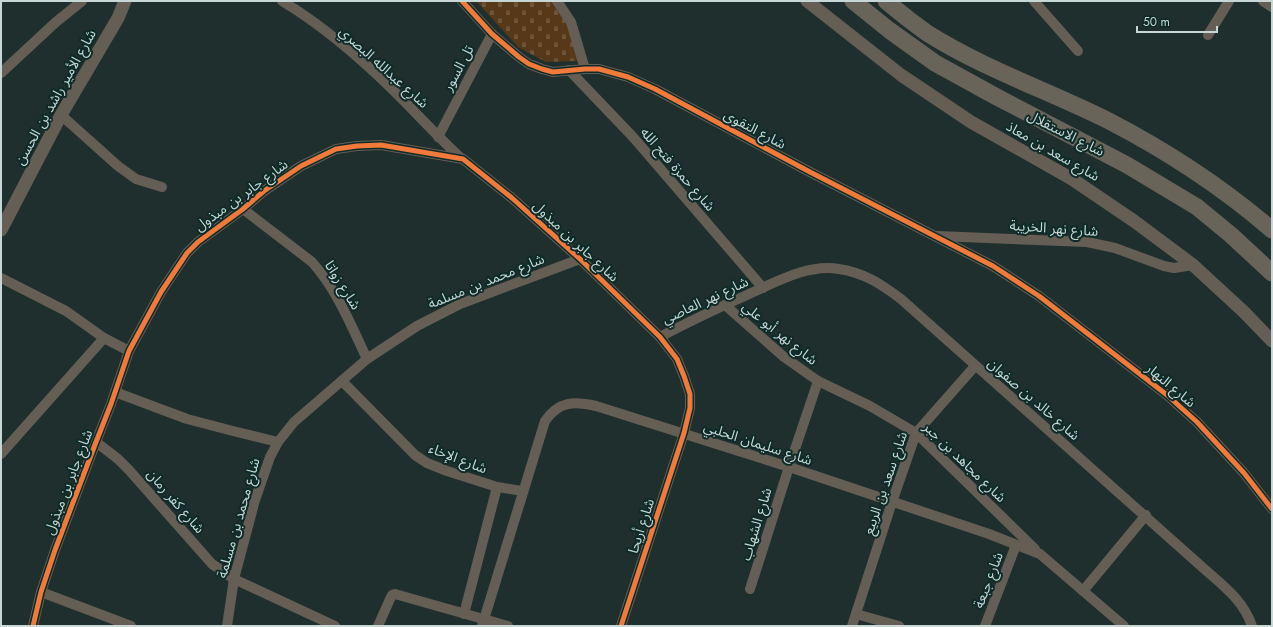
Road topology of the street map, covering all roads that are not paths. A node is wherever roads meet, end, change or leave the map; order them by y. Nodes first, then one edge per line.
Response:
1 (82, 1) edge
2 (125, 1) edge
3 (282, 1) edge
4 (462, 1) edge
5 (557, 1) edge
6 (807, 1) edge
7 (853, 1) edge
8 (886, 1) edge
9 (1034, 1) edge
10 (1229, 1) edge
11 (295, 4) edge
12 (492, 34) junction
13 (1208, 35) dead end
14 (1078, 51) dead end
15 (585, 69) junction
16 (570, 70) junction
17 (1, 73) edge
18 (61, 115) junction
19 (438, 137) junction
20 (463, 159) junction
21 (162, 187) dead end
22 (243, 210) junction
23 (1, 230) edge
24 (1272, 230) edge
25 (934, 236) junction
26 (580, 259) junction
27 (1193, 265) junction
28 (1272, 273) edge
29 (1, 278) edge
30 (763, 288) junction
31 (1039, 296) joint
32 (725, 305) junction
33 (660, 337) junction
34 (104, 338) junction
35 (1272, 341) edge
36 (129, 351) junction
37 (367, 359) junction
38 (975, 366) junction
39 (342, 381) junction
40 (818, 381) junction
41 (115, 392) junction
42 (684, 433) junction
43 (916, 433) junction
44 (96, 442) junction
45 (278, 442) junction
46 (1, 454) edge
47 (789, 467) junction
48 (498, 487) junction
49 (523, 491) junction
50 (892, 502) junction
51 (1272, 509) edge
52 (1146, 516) junction
53 (1016, 545) junction
54 (1040, 554) junction
55 (234, 579) junction
56 (750, 589) dead end
57 (1083, 591) junction
58 (42, 592) junction
59 (464, 614) junction
60 (856, 614) junction
61 (483, 622) edge
62 (1123, 625) edge
63 (33, 626) edge
64 (131, 626) edge
65 (228, 626) edge
66 (335, 626) edge
67 (378, 626) edge
68 (508, 626) edge
69 (621, 626) edge
70 (852, 626) edge
71 (899, 626) edge
72 (986, 626) edge
73 (1252, 626) edge

1 - 17 street
2 - 18 street, شارع الأمير راشد بن الحسن
3 - 11 street, شارع عبدالله البصري
4 - 12 street, شارع التقوى
5 - 15 street
6 - 27 street, شارع سعد بن معاذ
7 - 28 highway, شارع الاستقلال
8 - 24 highway, شارع الاستقلال
9 - 14 street
10 - 13 street
11 - 19 street, شارع عبدالله البصري
12 - 16 street, شارع التقوى
12 - 19 street, تل السور
15 - 16 street, شارع التقوى
15 - 25 street, شارع التقوى
16 - 30 street, شارع حمزة فتح الله
18 - 21 street
18 - 23 street, شارع الأمير راشد بن الحسن
19 - 20 street, شارع عبدالله البصري
20 - 22 street, شارع جابر بن مبذول
20 - 26 street, شارع جابر بن مبذول
22 - 36 street, شارع جابر بن مبذول
22 - 37 street, شارع زواتا
25 - 27 street, شارع نهر الخريبة
25 - 31 street, شارع التقوى
26 - 33 street, شارع جابر بن مبذول
26 - 37 street, شارع محمد بن مسلمة
27 - 35 street, شارع سعد بن معاذ
29 - 34 street
30 - 32 street, شارع نهر العاصي
30 - 38 street, شارع خالد بن صفوان
31 - 51 street, شارع النهار
32 - 33 street, شارع نهر العاصي
32 - 40 street, شارع نهر أبو علي
33 - 42 street, شارع جابر بن مبذول
34 - 36 street
34 - 46 street
36 - 41 street, شارع جابر بن مبذول
37 - 39 street, شارع محمد بن مسلمة
38 - 43 street, شارع سعد بن الربيع
38 - 52 street, شارع خالد بن صفوان
39 - 45 street, شارع محمد بن مسلمة
39 - 48 street, شارع الإخاء
40 - 43 street, شارع مجاهد بن جبر
40 - 47 street, شارع الشهاب
41 - 44 street, شارع جابر بن مبذول
41 - 45 street
42 - 47 street, شارع سليمان الحلبي
42 - 49 street, شارع سليمان الحلبي
42 - 69 street, شارع أريحا
43 - 50 street, شارع سعد بن الربيع
43 - 54 street, شارع مجاهد بن جبر
44 - 55 street, شارع كفر رمان
44 - 58 street, شارع جابر بن مبذول
45 - 55 street, شارع محمد بن مسلمة
47 - 50 street, شارع سليمان الحلبي
47 - 56 street, شارع الشهاب
48 - 49 street, شارع الإخاء
48 - 59 street
49 - 61 street, شارع سليمان الحلبي
50 - 53 street, شارع سليمان الحلبي
50 - 60 street, شارع سعد بن الربيع
52 - 57 street
52 - 73 street, شارع خالد بن صفوان
53 - 54 street, شارع سليمان الحلبي
53 - 72 street, شارع جبعة
54 - 57 street, شارع سليمان الحلبي
55 - 65 street, شارع محمد بن مسلمة
55 - 66 street, شارع كفر رمان
57 - 62 street, شارع سليمان الحلبي
58 - 63 street, شارع جابر بن مبذول
58 - 64 street
59 - 61 street
59 - 67 street
60 - 70 street, شارع سعد بن الربيع
60 - 71 street
61 - 68 street

